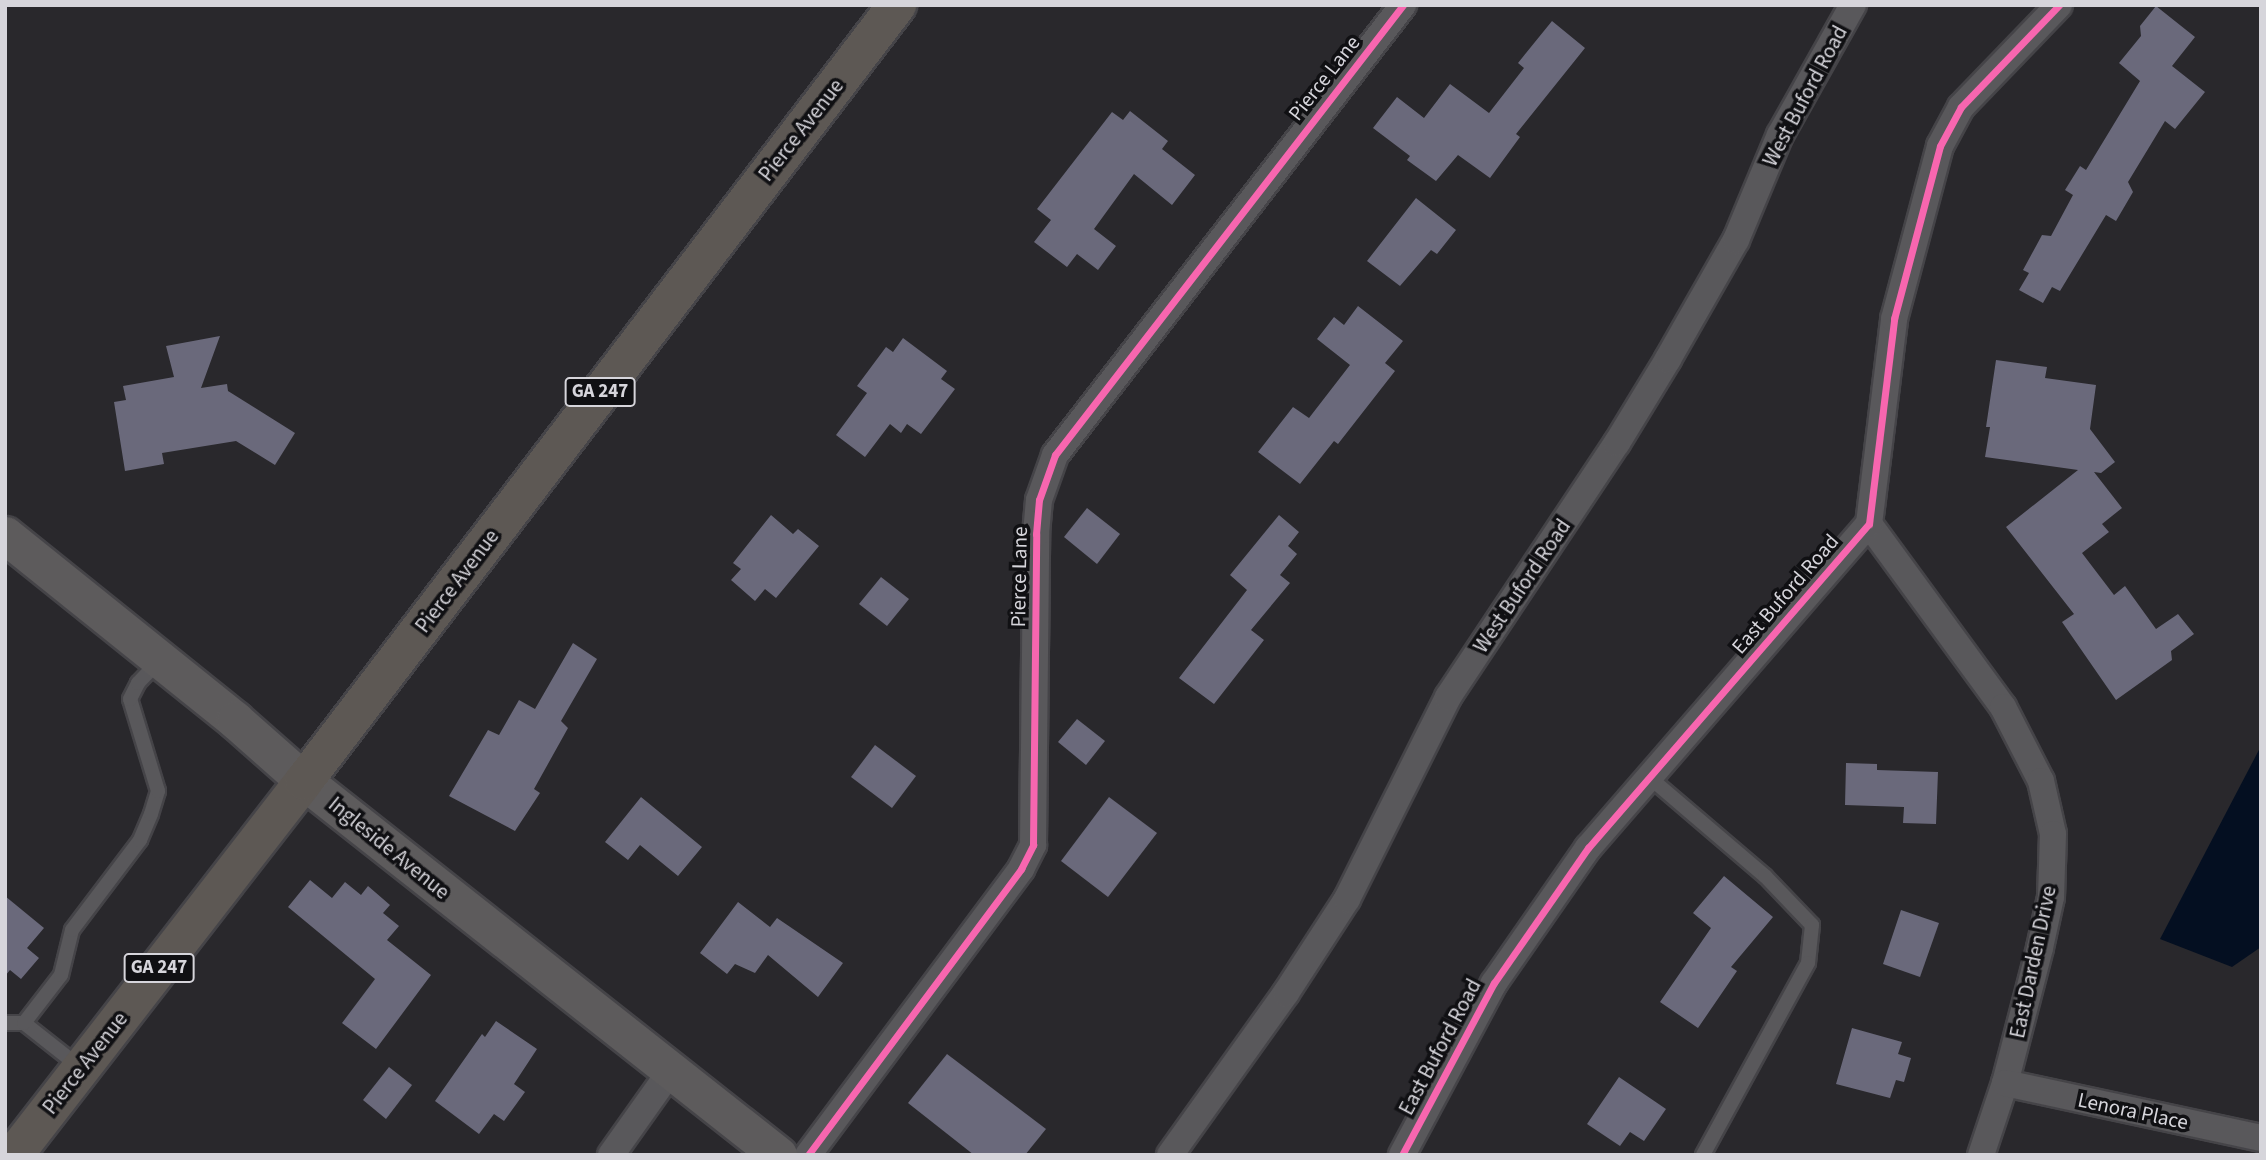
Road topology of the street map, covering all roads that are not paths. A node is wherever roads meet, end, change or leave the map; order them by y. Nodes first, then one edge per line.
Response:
1 (897, 5) edge
2 (1403, 5) edge
3 (1853, 5) edge
4 (2059, 5) edge
5 (1869, 524) junction
6 (5, 535) edge
7 (160, 660) junction
8 (1649, 778) junction
9 (304, 781) junction
10 (5, 1023) edge
11 (24, 1023) junction
12 (82, 1068) junction
13 (670, 1072) junction
14 (2005, 1083) junction
15 (2261, 1138) edge
16 (14, 1155) edge
17 (611, 1155) edge
18 (778, 1155) edge
19 (808, 1155) edge
20 (1170, 1155) edge
21 (1402, 1155) edge
22 (1703, 1155) edge
23 (1982, 1155) edge

1 - 9 main road, Pierce Avenue / GA 247
2 - 19 street, Pierce Lane
3 - 20 street, West Buford Road
4 - 5 street
5 - 8 street, East Buford Road
5 - 14 street, East Darden Drive
6 - 7 street, Ingleside Avenue
7 - 9 street, Ingleside Avenue
7 - 11 lane
8 - 21 street, East Buford Road
8 - 22 lane
9 - 12 main road, Pierce Avenue / GA 247
9 - 13 street, Ingleside Avenue
10 - 11 lane
11 - 12 lane
12 - 16 main road, Pierce Avenue / GA 247
13 - 17 street
13 - 18 street, Ingleside Avenue
14 - 15 street, Lenora Place
14 - 23 street, East Darden Drive

